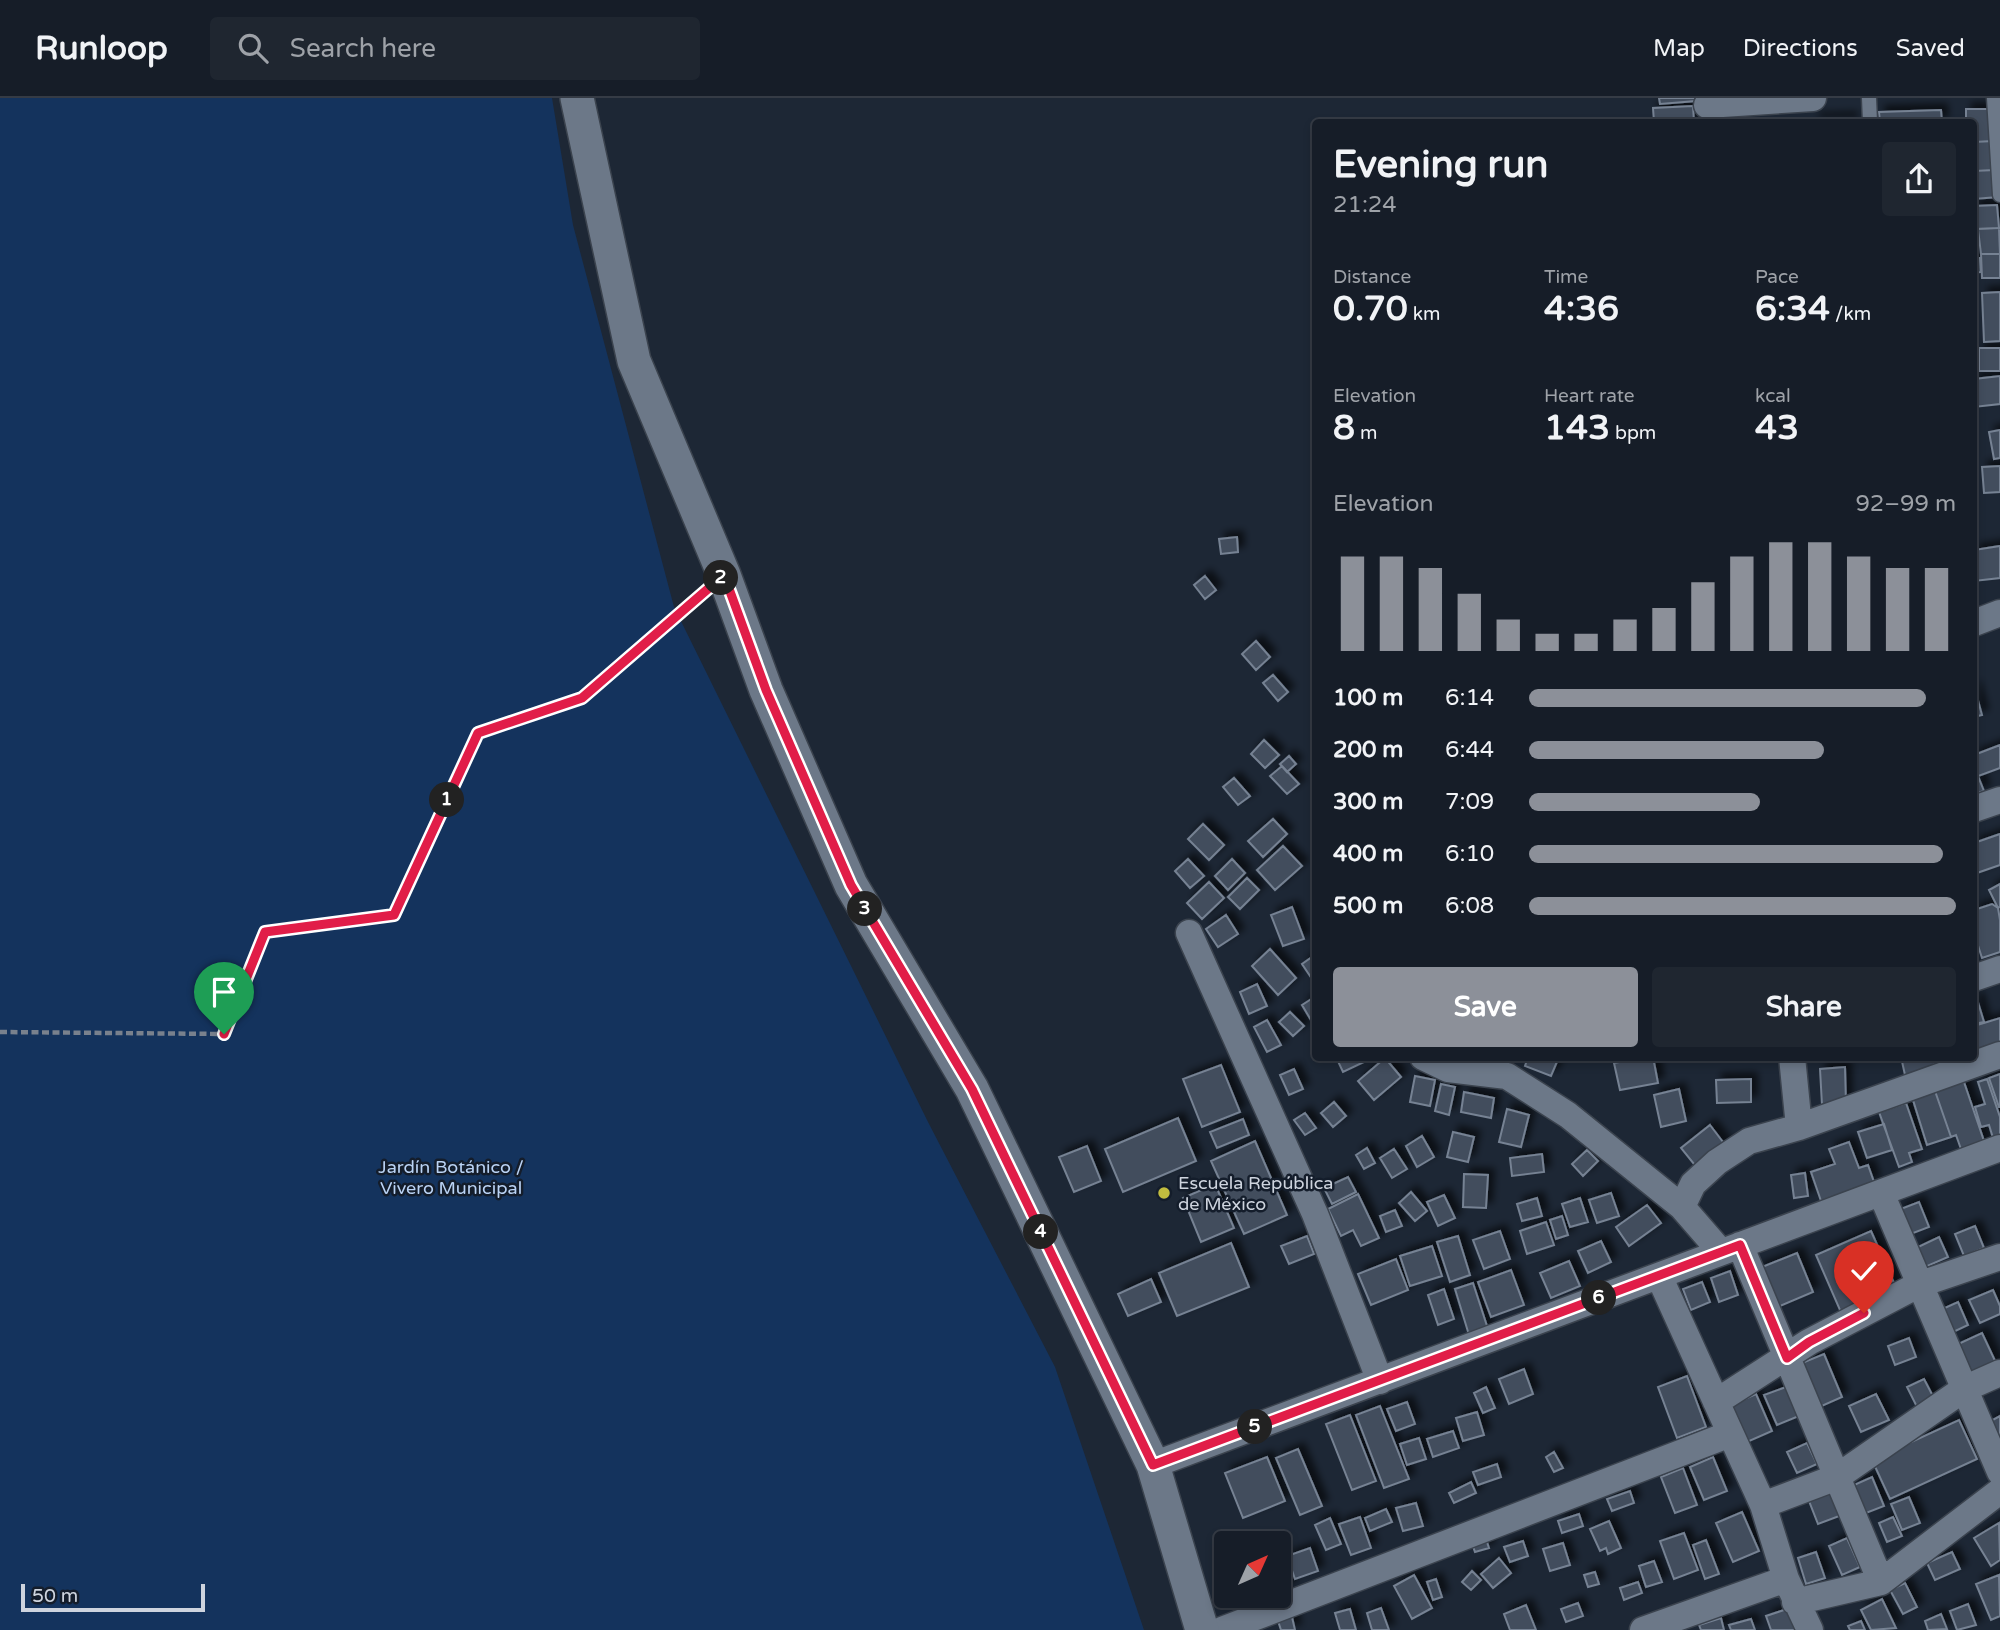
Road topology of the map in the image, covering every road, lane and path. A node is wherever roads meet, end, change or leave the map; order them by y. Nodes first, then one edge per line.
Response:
1 (577, 98) edge
2 (1813, 98) edge
3 (1868, 98) edge
4 (1994, 98) edge
5 (1707, 108) edge
6 (1870, 119) edge
7 (2000, 195) edge
8 (724, 575) junction
9 (2000, 614) edge
10 (1977, 622) edge
11 (2000, 800) edge
12 (1977, 808) edge
13 (1189, 933) dead end
14 (2000, 969) edge
15 (1977, 977) edge
16 (0, 1032) edge
17 (2000, 1055) edge
18 (1977, 1059) edge
19 (1431, 1061) edge
20 (1792, 1061) edge
21 (1969, 1061) edge
22 (1948, 1065) edge
23 (1798, 1127) junction
24 (2000, 1148) edge
25 (1881, 1193) junction
26 (1682, 1207) junction
27 (1731, 1249) junction
28 (2000, 1257) edge
29 (1659, 1276) junction
30 (1918, 1284) junction
31 (1787, 1358) junction
32 (2000, 1373) edge
33 (1380, 1381) junction
34 (1964, 1390) junction
35 (1716, 1402) junction
36 (1730, 1434) junction
37 (1153, 1465) junction
38 (2000, 1472) edge
39 (1837, 1478) junction
40 (2000, 1491) edge
41 (1763, 1505) junction
42 (1881, 1582) junction
43 (1791, 1590) junction
44 (1202, 1630) edge
45 (1222, 1630) edge
46 (1643, 1630) edge
47 (1810, 1630) edge

1 - 8 street
2 - 5 street
3 - 6 lane
4 - 7 lane
8 - 16 path
8 - 37 street
9 - 10 street
11 - 12 street
13 - 33 street
14 - 15 street
17 - 18 street
19 - 26 street
20 - 23 street
21 - 22 street
22 - 23 street
23 - 26 street
24 - 25 street
25 - 27 street
25 - 30 street
26 - 27 street
27 - 29 street
27 - 31 street
28 - 30 street
29 - 33 street
29 - 35 street
30 - 31 street
30 - 34 street
31 - 35 street
31 - 39 street
32 - 34 street
33 - 37 street
34 - 38 street
34 - 39 street
35 - 36 street
36 - 41 street
36 - 45 street
37 - 44 street
39 - 41 street
39 - 42 street
40 - 42 street
41 - 43 street
42 - 43 street
43 - 46 street
43 - 47 street

